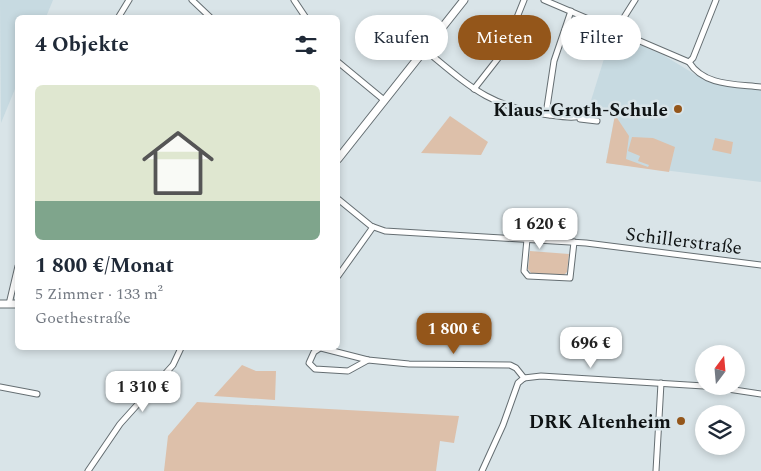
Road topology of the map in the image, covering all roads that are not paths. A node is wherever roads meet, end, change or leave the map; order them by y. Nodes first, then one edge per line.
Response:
1 (129, 0) edge
2 (294, 0) edge
3 (464, 0) edge
4 (524, 0) edge
5 (544, 0) edge
6 (635, 0) edge
7 (716, 0) edge
8 (195, 1) edge
9 (557, 2) edge
10 (571, 11) junction
11 (120, 15) edge
12 (208, 15) edge
13 (304, 15) edge
14 (580, 15) edge
15 (626, 15) edge
16 (448, 20) edge
17 (641, 41) edge
18 (415, 60) edge
19 (438, 60) edge
20 (689, 62) junction
21 (340, 64) edge
22 (761, 87) edge
23 (474, 89) junction
24 (384, 100) junction
25 (546, 114) junction
26 (591, 114) dead end
27 (578, 118) junction
28 (597, 121) dead end
29 (340, 156) edge
30 (340, 201) edge
31 (373, 227) junction
32 (527, 239) junction
33 (574, 242) junction
34 (761, 265) edge
35 (340, 273) edge
36 (15, 279) edge
37 (0, 304) edge
38 (9, 304) junction
39 (15, 304) edge
40 (180, 350) edge
41 (318, 350) edge
42 (329, 350) edge
43 (368, 360) junction
44 (524, 378) junction
45 (661, 383) junction
46 (695, 385) edge
47 (0, 387) edge
48 (745, 392) edge
49 (37, 394) dead end
50 (761, 394) edge
51 (88, 471) edge
52 (482, 471) edge
53 (656, 471) edge

1 - 11 street
2 - 13 street
3 - 16 street
4 - 23 street
5 - 9 street
6 - 15 street
7 - 20 street
8 - 12 street
9 - 10 street
10 - 14 street
10 - 25 street
17 - 20 street
18 - 24 street
19 - 23 street
20 - 22 street
21 - 24 street
23 - 25 street
24 - 29 street
25 - 27 street
26 - 27 street
27 - 28 street
30 - 31 street, Schillerstraße
31 - 32 street, Schillerstraße
31 - 35 street
32 - 33 street, Schillerstraße
32 - 33 street
33 - 34 street, Schillerstraße
36 - 38 street
37 - 38 street
38 - 39 street
40 - 51 street
41 - 43 street
42 - 43 street
43 - 44 street
44 - 45 street
44 - 52 street
45 - 46 street
45 - 53 street
47 - 49 street
48 - 50 street

